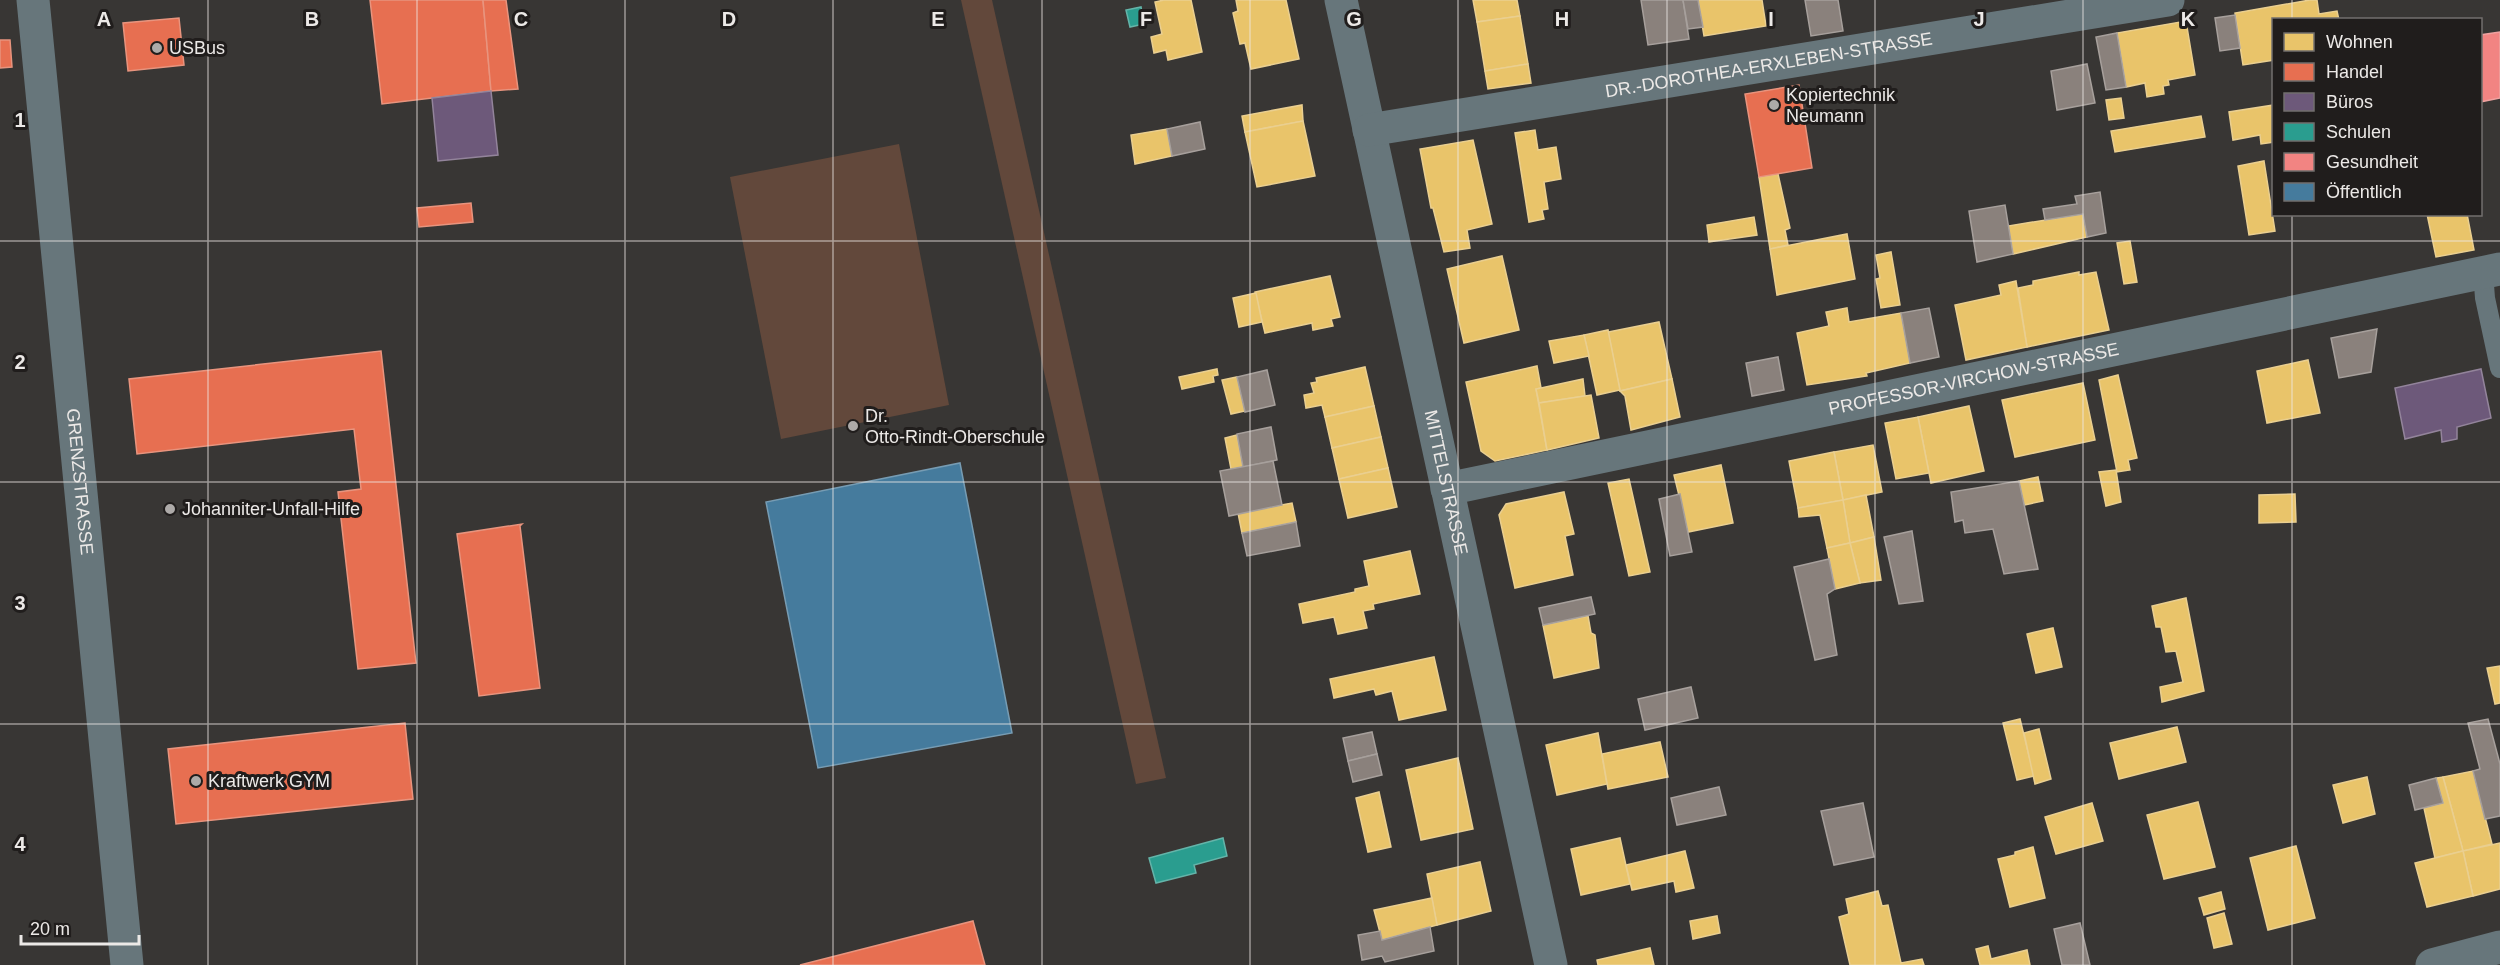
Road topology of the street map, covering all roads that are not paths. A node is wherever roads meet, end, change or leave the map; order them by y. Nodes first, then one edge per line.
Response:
1 (33, 0) edge
2 (1341, 0) edge
3 (2168, 0) edge
4 (1369, 130) junction
5 (2491, 271) edge
6 (2500, 368) edge
7 (1447, 489) junction
8 (2500, 947) edge
9 (127, 965) edge
10 (1551, 965) edge
11 (2432, 965) edge

1 - 9 street, GRENZSTRASSE
2 - 4 street, MITTELSTRASSE
3 - 4 street, DR.-DOROTHEA-ERXLEBEN-STRASSE
4 - 7 street, MITTELSTRASSE
5 - 6 lane
5 - 7 street, PROFESSOR-VIRCHOW-STRASSE
7 - 10 street, MITTELSTRASSE
8 - 11 street

